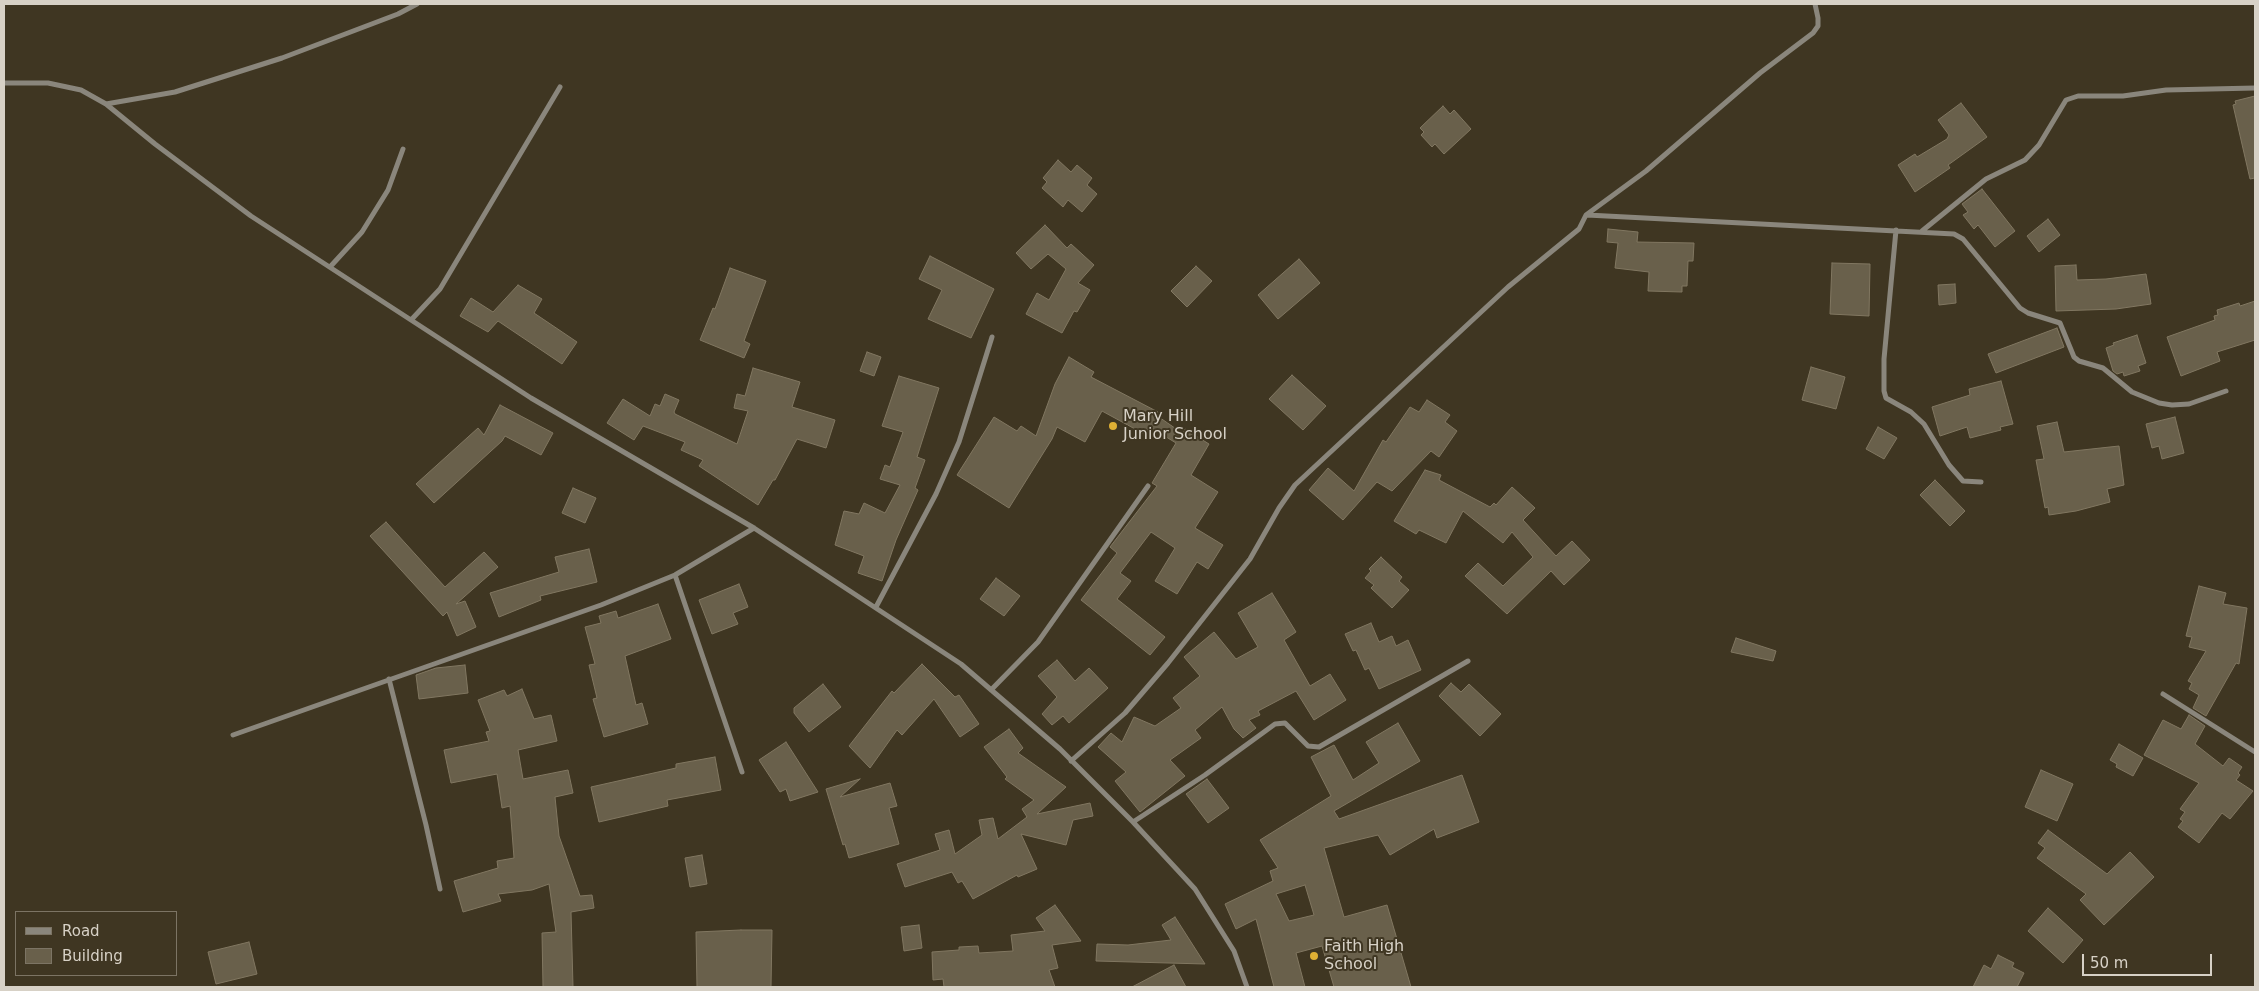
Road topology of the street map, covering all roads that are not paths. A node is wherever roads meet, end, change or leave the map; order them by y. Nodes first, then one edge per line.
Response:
1 (417, 4) edge
2 (1815, 4) edge
3 (4, 82) edge
4 (560, 87) dead end
5 (2255, 88) edge
6 (106, 104) junction
7 (403, 149) dead end
8 (1586, 215) junction
9 (1896, 230) junction
10 (1922, 232) junction
11 (330, 267) junction
12 (412, 319) junction
13 (992, 337) dead end
14 (2226, 391) dead end
15 (1981, 482) dead end
16 (1148, 486) dead end
17 (754, 528) junction
18 (675, 574) junction
19 (876, 607) junction
20 (1468, 661) dead end
21 (389, 678) junction
22 (991, 690) junction
23 (2163, 694) dead end
24 (233, 735) dead end
25 (2255, 752) edge
26 (1071, 761) junction
27 (742, 772) dead end
28 (1133, 822) junction
29 (440, 888) dead end
30 (1247, 987) edge

1 - 6 street
2 - 8 street
3 - 6 street
4 - 12 street
5 - 10 street
6 - 11 street
7 - 11 street
8 - 9 street
8 - 26 street
9 - 10 street
9 - 15 street
10 - 14 street
11 - 12 street
12 - 17 street
13 - 19 street
16 - 22 street
17 - 18 street
17 - 19 street
18 - 21 street
18 - 27 street
19 - 22 street
20 - 28 street
21 - 24 street
21 - 29 street
22 - 26 street
23 - 25 street
26 - 28 street
28 - 30 street

